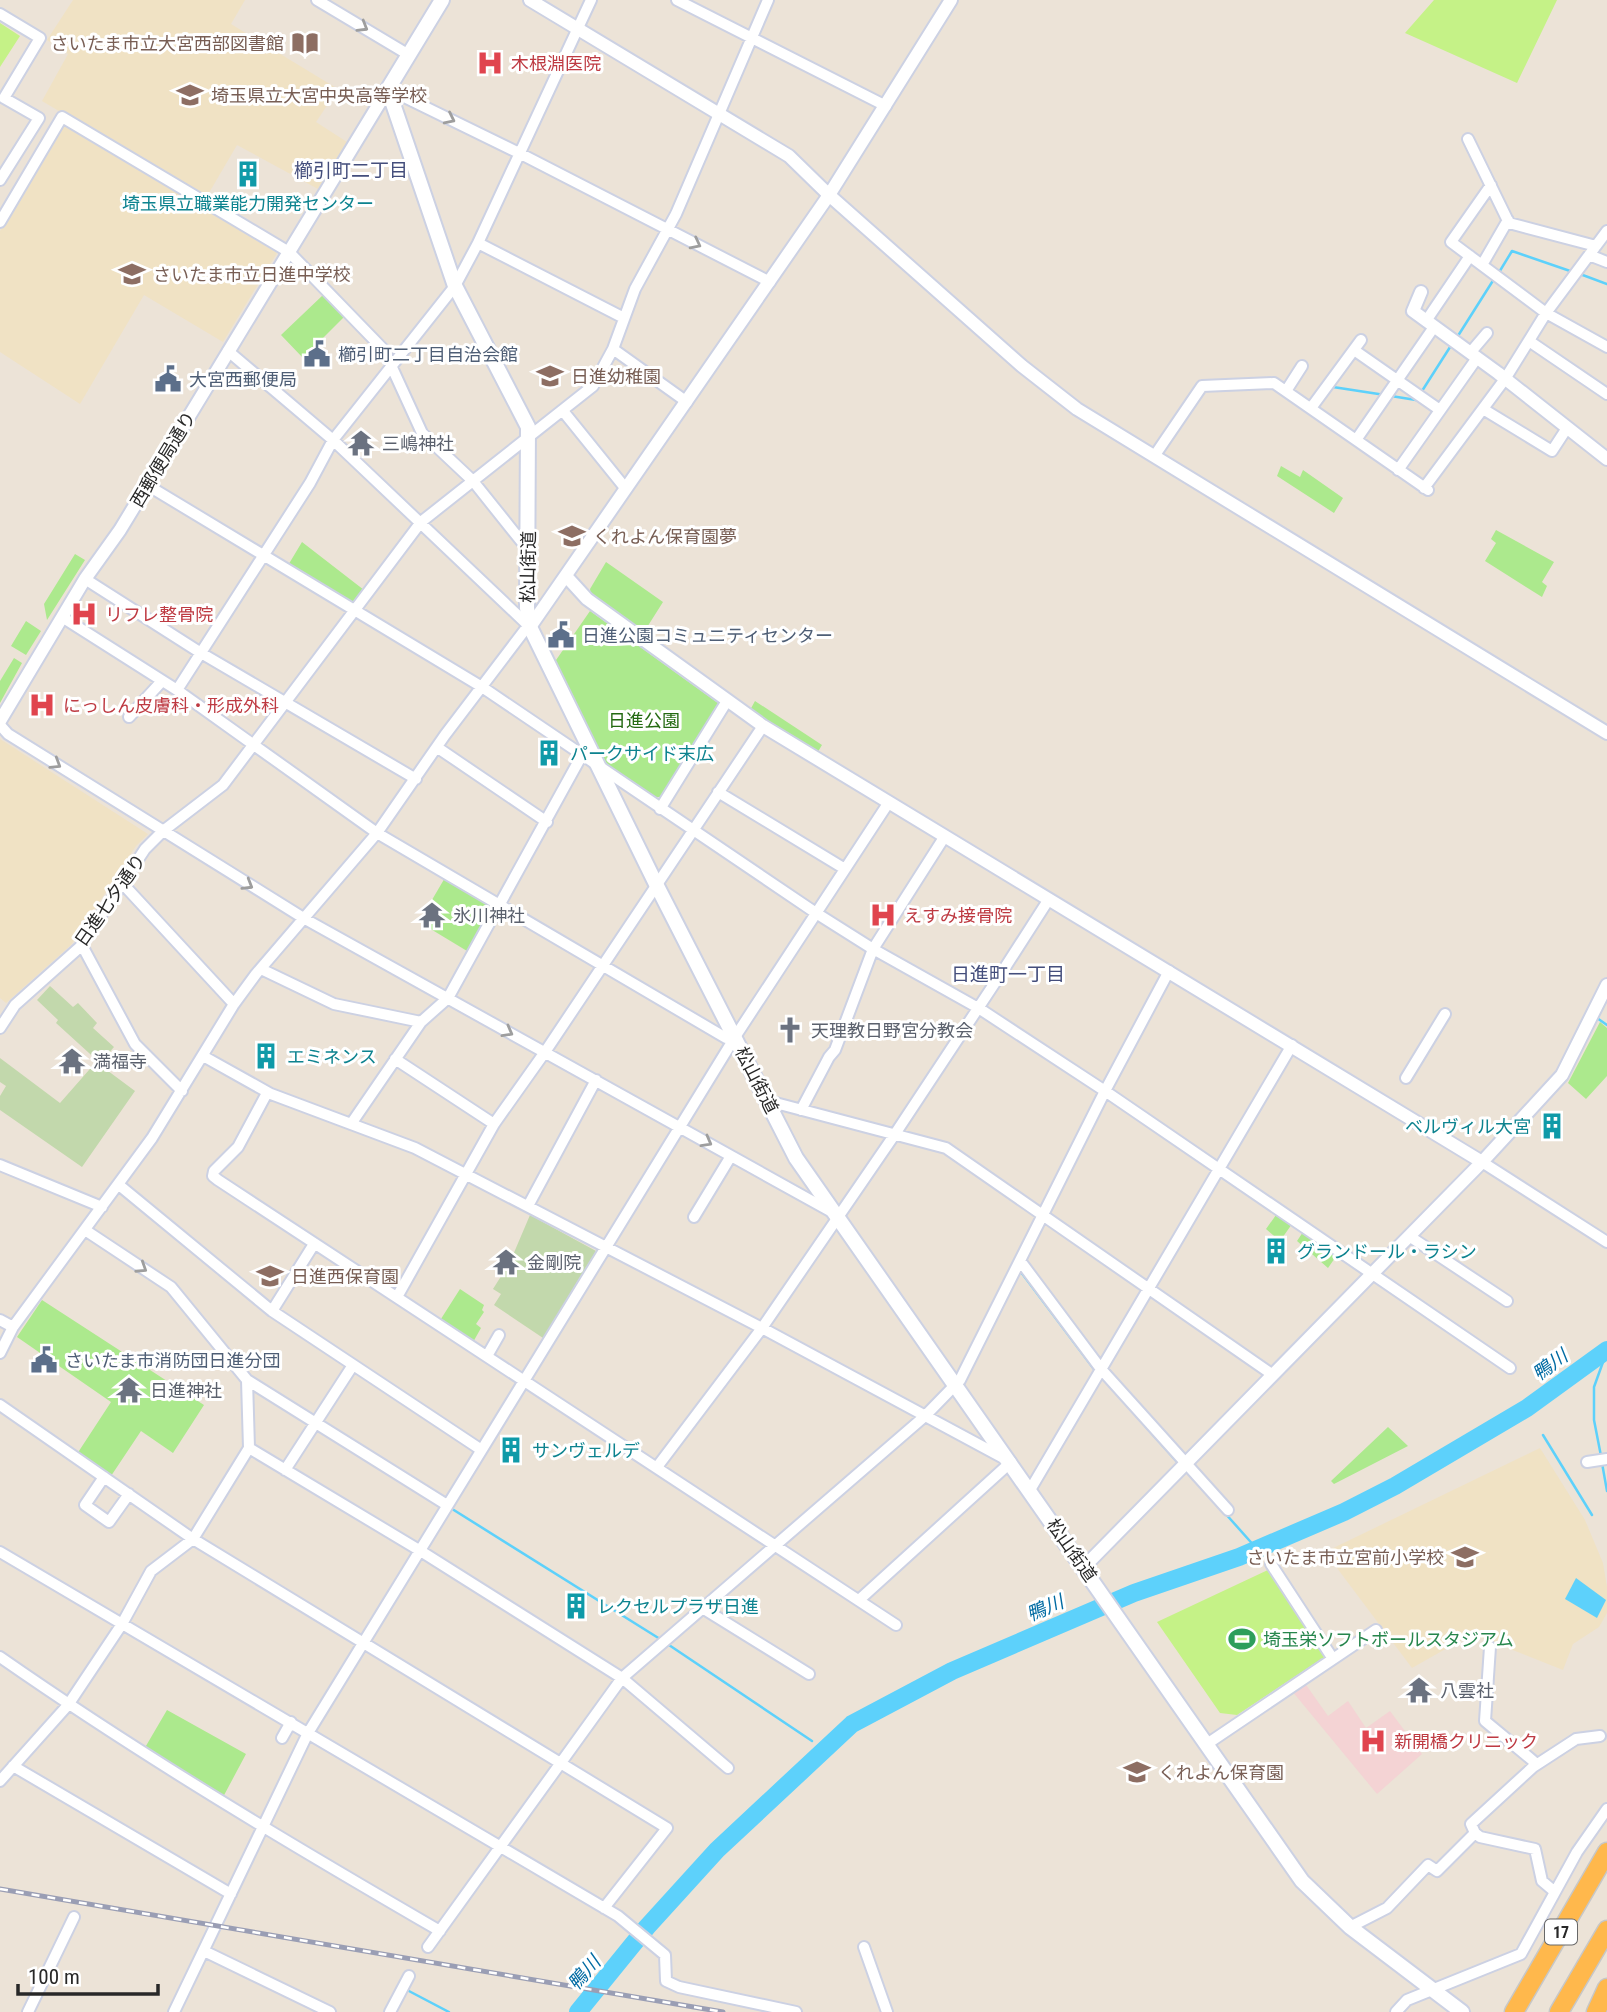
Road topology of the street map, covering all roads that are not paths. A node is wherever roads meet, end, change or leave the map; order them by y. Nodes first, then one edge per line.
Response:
1 (317, 0) edge
2 (442, 0) edge
3 (530, 0) edge
4 (591, 0) edge
5 (677, 0) edge
6 (768, 0) edge
7 (951, 0) edge
8 (0, 14) edge
9 (577, 28) junction
10 (752, 38) junction
11 (409, 55) junction
12 (388, 89) junction
13 (886, 106) junction
14 (719, 114) junction
15 (1468, 139) dead end
16 (519, 153) junction
17 (0, 180) edge
18 (1491, 185) junction
19 (829, 195) junction
20 (4, 205) edge
21 (1508, 220) junction
22 (0, 222) edge
23 (667, 229) junction
24 (478, 243) junction
25 (1600, 243) edge
26 (289, 251) junction
27 (1470, 256) junction
28 (1607, 262) edge
29 (1482, 265) junction
30 (770, 282) junction
31 (455, 286) junction
32 (1421, 292) dead end
33 (1546, 313) junction
34 (624, 317) junction
35 (1430, 324) junction
36 (1487, 333) dead end
37 (1362, 340) dead end
38 (1529, 341) junction
39 (1607, 346) edge
40 (613, 349) junction
41 (1354, 350) junction
42 (228, 351) junction
43 (1474, 356) junction
44 (392, 364) junction
45 (1303, 366) dead end
46 (1505, 379) junction
47 (1397, 381) junction
48 (1286, 391) junction
49 (1607, 394) edge
50 (687, 402) junction
51 (1311, 408) junction
52 (1483, 409) junction
53 (1440, 410) junction
54 (563, 411) junction
55 (1567, 428) junction
56 (529, 436) junction
57 (333, 440) junction
58 (1356, 440) junction
59 (1155, 456) junction
60 (1607, 459) edge
61 (1398, 470) junction
62 (472, 481) junction
63 (147, 485) junction
64 (626, 489) junction
65 (421, 522) junction
66 (528, 545) junction
67 (263, 556) junction
68 (566, 576) junction
69 (85, 579) junction
70 (353, 610) junction
71 (62, 617) junction
72 (530, 627) junction
73 (201, 653) junction
74 (162, 681) junction
75 (482, 687) junction
76 (177, 690) junction
77 (727, 701) junction
78 (286, 702) junction
79 (129, 718) dead end
80 (0, 723) edge
81 (763, 726) junction
82 (1607, 733) edge
83 (254, 744) junction
84 (438, 748) junction
85 (582, 755) junction
86 (598, 765) junction
87 (416, 779) junction
88 (718, 792) junction
89 (888, 802) junction
90 (660, 809) junction
91 (547, 822) junction
92 (692, 830) junction
93 (163, 831) junction
94 (377, 833) junction
95 (945, 836) junction
96 (845, 869) junction
97 (122, 883) junction
98 (656, 884) junction
99 (1049, 899) junction
100 (500, 906) junction
101 (816, 913) junction
102 (304, 919) junction
103 (80, 947) junction
104 (873, 949) junction
105 (601, 966) junction
106 (261, 968) junction
107 (1169, 971) junction
108 (1607, 985) edge
109 (448, 999) junction
110 (0, 1002) edge
111 (234, 1004) junction
112 (980, 1009) junction
113 (12, 1010) junction
114 (1445, 1014) dead end
115 (421, 1022) junction
116 (0, 1028) edge
117 (735, 1037) junction
118 (1292, 1045) junction
119 (545, 1052) junction
120 (203, 1056) junction
121 (395, 1059) junction
122 (1406, 1078) dead end
123 (596, 1080) junction
124 (182, 1091) junction
125 (1105, 1091) junction
126 (267, 1093) junction
127 (768, 1101) junction
128 (801, 1110) junction
129 (351, 1124) junction
130 (494, 1124) junction
131 (680, 1127) junction
132 (895, 1135) junction
133 (731, 1156) junction
134 (1482, 1162) junction
135 (0, 1165) edge
136 (1219, 1168) junction
137 (464, 1174) junction
138 (119, 1185) junction
139 (528, 1206) junction
140 (102, 1207) junction
141 (835, 1215) junction
142 (1043, 1216) junction
143 (694, 1217) dead end
144 (85, 1230) junction
145 (1409, 1236) junction
146 (1607, 1242) edge
147 (314, 1244) junction
148 (605, 1248) junction
149 (1021, 1262) junction
150 (1374, 1273) junction
151 (1148, 1288) junction
152 (397, 1297) junction
153 (1507, 1301) dead end
154 (272, 1311) junction
155 (0, 1320) edge
156 (13, 1327) junction
157 (762, 1328) junction
158 (499, 1335) dead end
159 (0, 1353) edge
160 (487, 1356) junction
161 (353, 1364) junction
162 (1510, 1368) dead end
163 (1101, 1369) junction
164 (1273, 1375) junction
165 (247, 1380) junction
166 (524, 1380) junction
167 (956, 1384) junction
168 (0, 1405) edge
169 (925, 1416) junction
170 (315, 1423) junction
171 (249, 1448) junction
172 (480, 1449) junction
173 (1607, 1459) edge
174 (1011, 1462) junction
175 (1587, 1462) dead end
176 (1185, 1464) junction
177 (657, 1467) junction
178 (285, 1470) junction
179 (104, 1477) junction
180 (1030, 1490) junction
181 (129, 1494) junction
182 (447, 1505) junction
183 (1228, 1510) dead end
184 (193, 1539) junction
185 (776, 1547) junction
186 (419, 1550) junction
187 (0, 1552) edge
188 (1271, 1564) dead end
189 (1083, 1568) junction
190 (859, 1600) junction
191 (704, 1609) junction
192 (122, 1624) junction
193 (896, 1625) dead end
194 (1376, 1630) dead end
195 (363, 1642) junction
196 (1490, 1647) dead end
197 (0, 1657) edge
198 (1333, 1659) junction
199 (809, 1674) dead end
200 (622, 1678) junction
201 (68, 1705) junction
202 (291, 1723) junction
203 (308, 1732) junction
204 (1600, 1736) dead end
205 (282, 1738) dead end
206 (1207, 1744) junction
207 (561, 1763) junction
208 (13, 1766) junction
209 (1533, 1767) junction
210 (728, 1768) dead end
211 (0, 1781) edge
212 (1607, 1809) edge
213 (263, 1827) junction
214 (1475, 1833) junction
215 (500, 1847) junction
216 (1607, 1852) edge
217 (1607, 1863) edge
218 (1555, 1892) junction
219 (231, 1894) junction
220 (604, 1908) junction
221 (74, 1917) dead end
222 (1350, 1927) junction
223 (1607, 1930) edge
224 (440, 1931) junction
225 (428, 1947) dead end
226 (864, 1947) dead end
227 (1597, 1948) junction
228 (204, 1951) junction
229 (409, 1976) dead end
230 (1607, 1988) edge
231 (1434, 1990) junction
232 (28, 2012) edge
233 (174, 2012) edge
234 (330, 2012) edge
235 (390, 2012) edge
236 (796, 2012) edge
237 (887, 2012) edge
238 (1395, 2012) edge
239 (1462, 2012) edge
240 (1514, 2012) edge
241 (1526, 2012) edge
242 (1559, 2012) edge
243 (1571, 2012) edge
244 (1596, 2012) edge

1 -> 11 street
2 - 11 main road
3 - 9 street
4 - 9 street
5 - 10 street
6 - 10 street, 日進七夕通り
7 - 13 street
8 - 17 street
9 - 14 street
9 - 16 street
10 - 13 street
10 - 14 street, 日進七夕通り
11 - 12 main road
12 -> 16 street
12 - 26 street, 西郵便局通り
12 - 31 main road, 松山街道
13 - 19 street
14 - 19 street
14 - 23 street, 日進七夕通り
15 - 18 street
16 - 23 street
16 - 24 street
18 - 21 street
18 - 27 street
19 - 30 street
19 - 59 street
20 - 22 street
20 - 26 street
21 - 25 street
21 - 29 street
23 -> 30 street
23 - 34 street, 日進七夕通り
24 - 31 street
24 - 34 street
25 - 28 street
25 - 33 street
26 - 42 street, 西郵便局通り
26 - 44 street
27 - 29 street
27 - 35 street
29 - 33 street
30 - 50 street
31 - 44 street
31 - 56 main road, 松山街道
32 - 35 street
33 - 38 street
33 - 39 street
34 - 40 street, 日進七夕通り
35 - 43 street
35 - 47 street
36 - 43 street
37 - 41 street
38 - 46 street
38 - 49 street
40 - 50 street
40 - 54 street, 日進七夕通り
41 - 47 street
41 - 51 street
42 - 57 street
42 - 63 street, 西郵便局通り
43 - 46 street
43 - 53 street
44 - 57 street
44 - 62 street
45 - 48 street
46 - 52 street
46 - 55 street
47 - 53 street
47 - 58 street
48 - 51 street
48 - 59 street
50 - 64 street
51 - 58 street
52 - 55 street
52 - 61 street
53 - 61 street
54 - 56 street, 日進七夕通り
54 - 64 street
55 - 60 street
56 - 62 street, 日進七夕通り
56 - 66 main road, 松山街道
57 - 65 street
57 - 67 street
58 - 61 street
59 - 82 street
62 - 65 street, 日進七夕通り
62 - 66 street
63 - 67 street
63 - 69 street, 西郵便局通り
64 - 68 street
65 - 70 street, 日進七夕通り
65 - 72 street
66 - 72 main road, 松山街道
67 - 70 street
67 - 73 street
68 - 72 street
68 - 77 street
69 - 71 street, 西郵便局通り
69 - 73 street
70 - 75 street
70 - 78 street, 日進七夕通り
71 - 74 street
71 - 80 street, 西郵便局通り
72 - 75 street
72 - 86 main road, 松山街道
73 - 76 street
73 - 78 street
74 - 76 street
74 - 79 street
75 - 84 street
75 - 85 street
76 - 83 street
77 - 81 street
77 - 90 street
78 - 83 street, 日進七夕通り
78 - 87 street
80 -> 93 street
81 - 88 street
81 - 89 street
83 - 93 street, 日進七夕通り
83 - 94 street
84 - 87 street
84 - 91 street
85 - 86 street
85 - 91 street
86 - 90 street
86 - 98 main road, 松山街道
87 - 94 street
88 - 92 street
88 - 96 street
89 - 95 street
89 - 96 street
90 - 92 street
91 - 100 street
92 - 98 street
92 - 101 street
93 - 97 street, 日進七夕通り
93 -> 102 street
94 - 100 street
94 - 102 street
95 - 99 street
95 - 104 street
96 - 101 street
97 - 103 street, 日進七夕通り
97 - 111 street
98 - 105 street
98 - 117 main road, 松山街道
99 - 107 street
99 - 112 street
100 - 105 street
100 - 109 street
101 - 104 street
101 - 117 street
102 - 106 street
102 - 109 street
103 - 113 street, 日進七夕通り
103 - 124 street
104 - 112 street
104 - 128 street
105 - 117 street
105 - 119 street
106 - 111 street
106 - 115 street
107 - 118 street
107 - 125 street
108 - 134 street
109 - 115 street
109 -> 119 street
110 - 113 street
111 - 120 street
112 - 125 street
112 - 132 street
113 - 116 street, 日進七夕通り
114 - 122 street
115 - 121 street
117 - 127 main road, 松山街道
117 - 131 street
118 - 134 street
118 - 136 street
119 - 123 street
119 - 130 street
120 - 124 street
120 - 126 street
121 - 129 street
121 - 130 street
123 - 131 street
123 - 139 street
124 - 138 street
125 - 136 street
125 - 142 street
126 - 129 street
126 - 147 street
127 - 128 street
127 - 141 main road, 松山街道
128 - 132 street
129 - 137 street
130 - 137 street
131 -> 133 street
131 - 148 street
132 - 141 street
132 - 142 street
133 - 141 street
133 - 143 street
134 - 145 street
134 - 146 street
135 - 140 street
136 - 150 street
136 - 151 street
137 - 139 street
137 - 152 street
138 - 140 street
138 - 154 street
139 - 148 street
140 - 144 street
141 - 157 street
141 - 167 main road, 松山街道
142 - 149 street
142 - 151 street
144 - 156 street
144 -> 165 street
145 - 150 street
145 - 153 street
147 - 152 street
147 - 154 street
148 - 157 street
148 - 166 street
149 - 163 street
149 - 167 street
150 - 162 street
150 - 164 street
151 - 163 street
151 - 164 street
152 - 160 street
154 - 161 street
155 - 156 street
156 - 159 street
157 - 169 street
157 - 177 street
158 - 160 street
160 - 166 street
161 - 170 street
161 - 172 street
163 - 176 street
163 - 180 street
164 - 176 street
165 - 170 street
165 - 171 street
166 - 172 street
166 - 177 street
167 - 169 street
167 - 174 main road, 松山街道
168 - 179 street
169 - 174 street
169 - 185 street
170 - 178 street
170 - 182 street
171 - 178 street
171 - 184 street
172 - 182 street
173 - 175 street
174 - 180 main road, 松山街道
174 - 190 street
176 - 183 street
176 - 189 street
177 - 185 street
178 - 186 street
179 - 181 street
179 - 181 street
180 - 189 main road, 松山街道
181 - 184 street
182 - 186 street
184 - 192 street
184 - 195 street
185 - 190 street
185 - 191 street
186 - 195 street
186 - 200 street
187 - 192 street
188 - 198 street
189 - 206 main road, 松山街道
190 - 193 street
191 - 199 street
191 - 200 street
192 - 201 street
192 - 202 street
194 - 198 street
195 - 203 street
195 - 207 street
196 - 209 street
197 - 201 street
198 - 206 street
200 - 207 street
200 - 210 street
201 - 208 street
201 - 213 street
202 - 203 street
202 - 205 street
203 - 213 street
203 - 215 street
204 - 209 street
206 - 222 main road, 松山街道
207 - 215 street
207 - 220 street
208 - 211 street
208 - 219 street
209 - 214 street
212 - 218 street
213 - 219 street
213 - 224 street
214 - 218 street
214 - 222 street
215 - 220 street
215 - 224 street
216 - 240 highway, 17
217 - 241 highway, 17
218 - 231 street
219 - 228 street
220 - 236 street
221 - 232 street
222 - 231 main road, 松山街道
223 - 227 highway, 17
224 - 225 street
226 - 237 street
227 - 242 highway, 17
227 - 243 highway, 17
228 - 233 street
228 - 234 street
229 - 235 street
230 - 244 highway
231 - 238 street
231 - 239 main road, 松山街道

